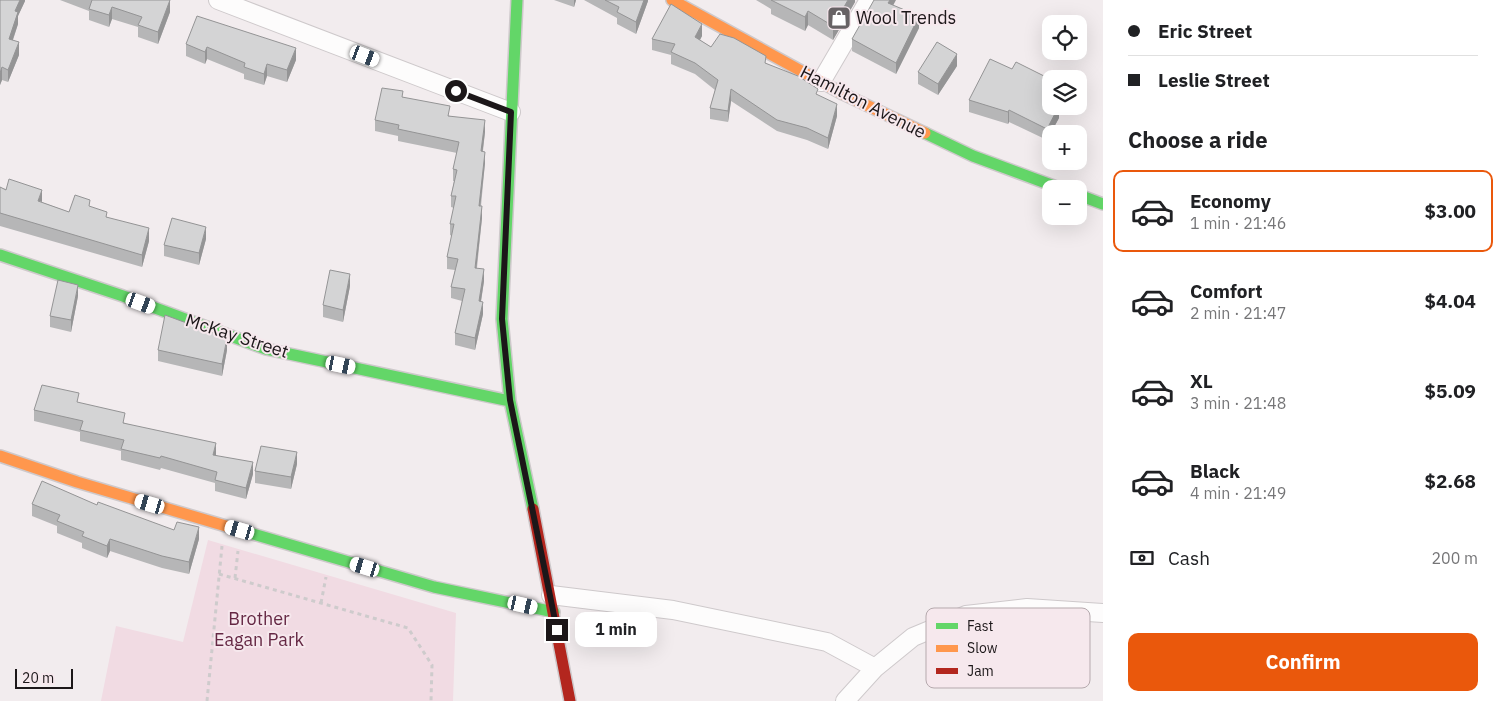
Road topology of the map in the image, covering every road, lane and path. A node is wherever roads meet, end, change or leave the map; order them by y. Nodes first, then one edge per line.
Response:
1 (218, 0) edge
2 (517, 0) edge
3 (672, 0) edge
4 (869, 0) edge
5 (821, 82) junction
6 (511, 112) junction
7 (1042, 182) edge
8 (1087, 198) edge
9 (1103, 203) edge
10 (0, 255) edge
11 (510, 400) junction
12 (0, 456) edge
13 (224, 525) junction
14 (219, 574) junction
15 (551, 595) junction
16 (554, 612) junction
17 (1090, 612) edge
18 (1103, 613) edge
19 (926, 632) edge
20 (875, 668) junction
21 (207, 701) edge
22 (431, 701) edge
23 (570, 701) edge
24 (845, 701) edge

1 - 6 street
2 - 6 street
3 - 5 street, Hamilton Avenue
4 - 5 street
5 - 7 street, Hamilton Avenue
6 - 11 street
8 - 9 street
10 - 11 street, McKay Street
11 - 15 street
12 - 13 street
13 - 14 path
13 - 16 street
14 - 21 path
14 - 22 path
15 - 16 street
15 - 20 street
16 - 23 street
17 - 18 street
19 - 20 street
20 - 24 street

